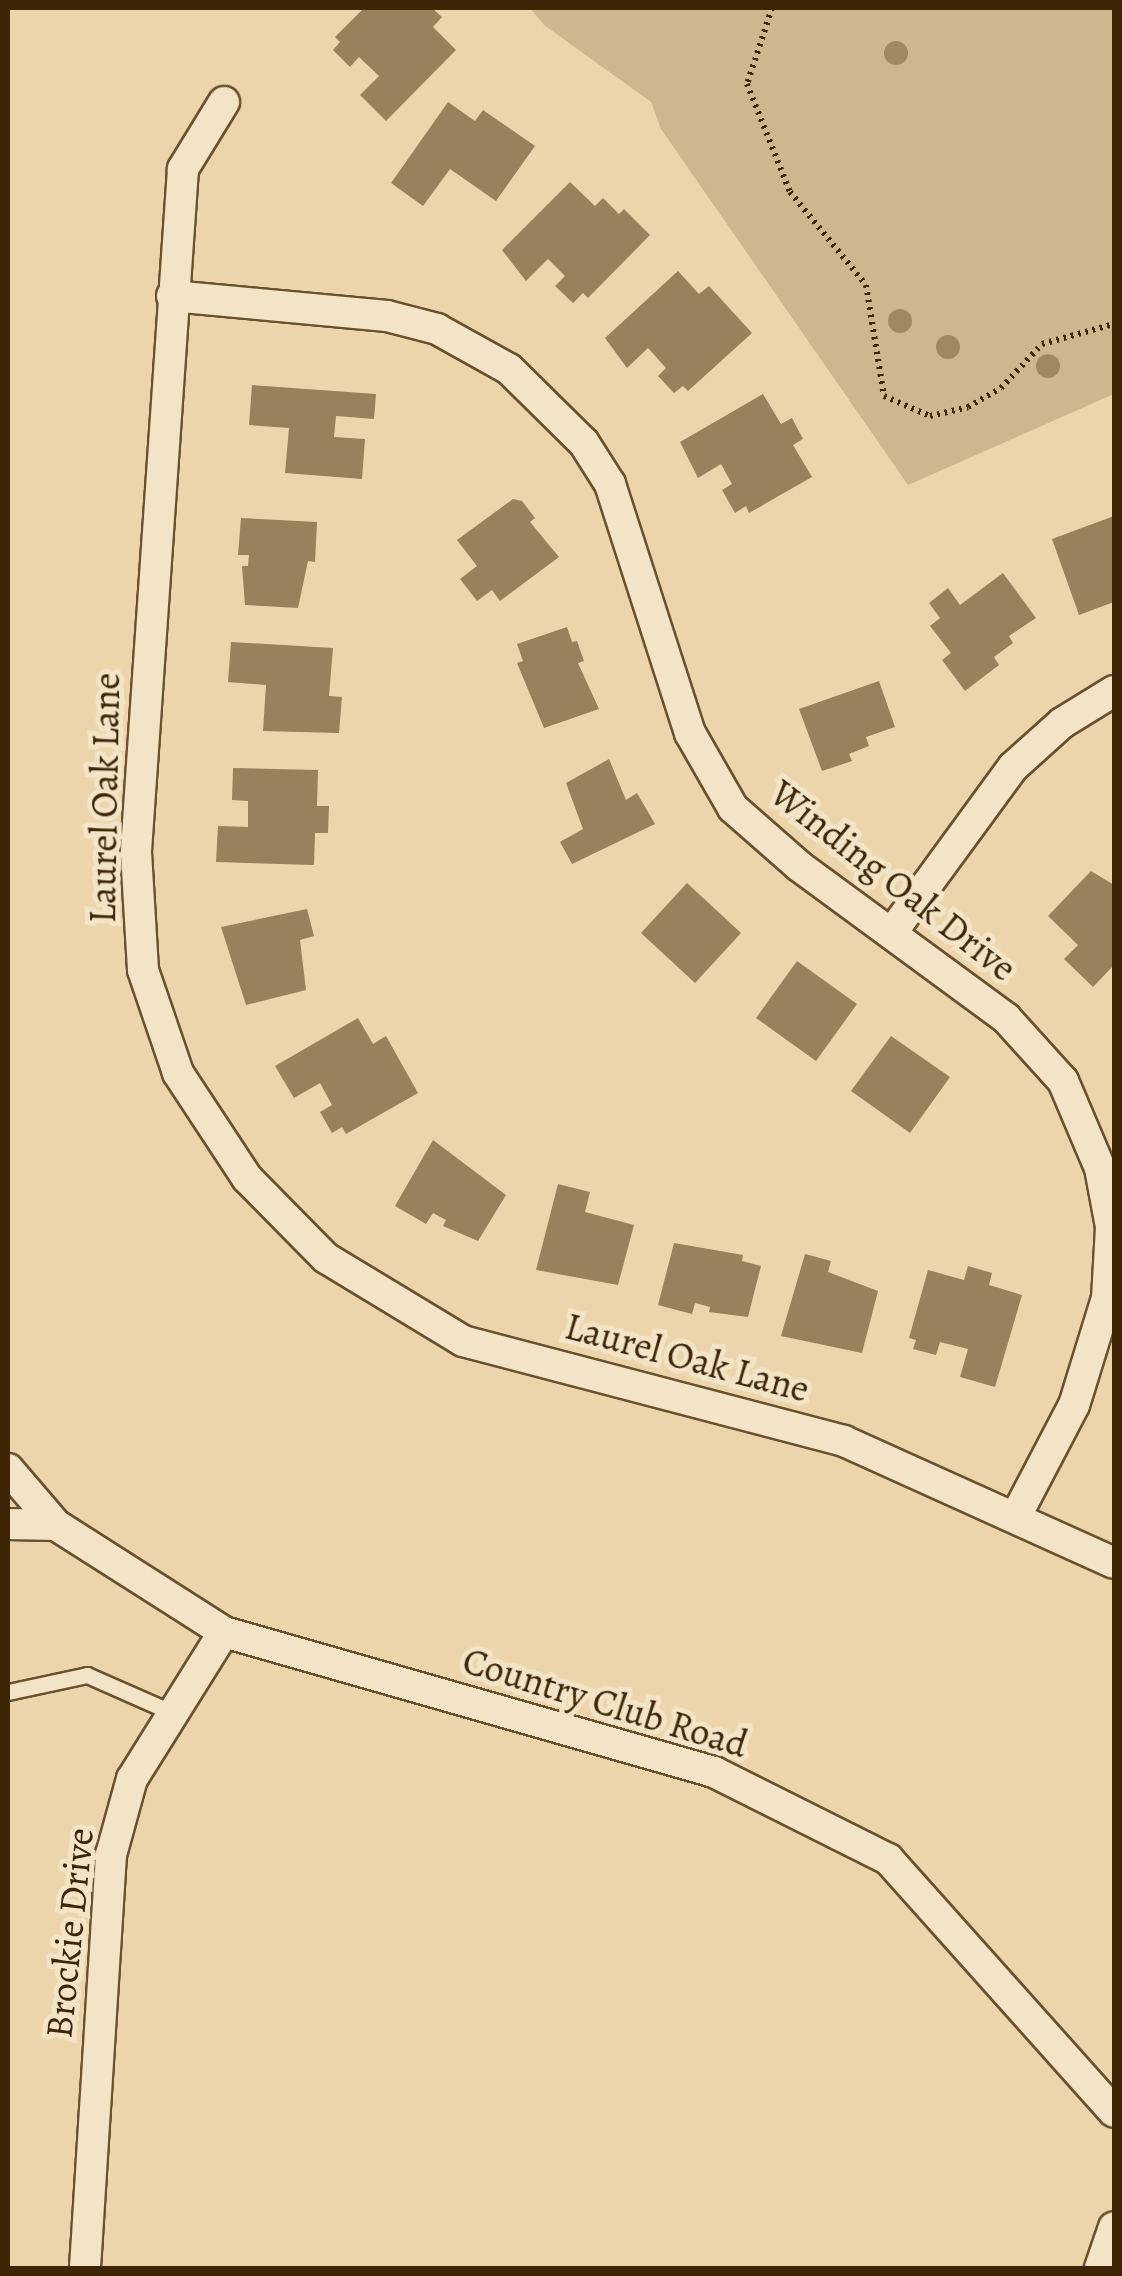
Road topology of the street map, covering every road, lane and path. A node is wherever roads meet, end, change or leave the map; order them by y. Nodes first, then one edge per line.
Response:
1 (772, 8) edge
2 (224, 102) dead end
3 (172, 296) junction
4 (1114, 324) edge
5 (1114, 692) edge
6 (893, 931) junction
7 (8, 1469) edge
8 (1015, 1518) junction
9 (8, 1524) edge
10 (56, 1525) junction
11 (1114, 1564) edge
12 (224, 1632) junction
13 (8, 1692) edge
14 (173, 1713) junction
15 (1114, 2112) edge
16 (1114, 2228) edge
17 (85, 2268) edge
18 (1100, 2268) edge

1 - 4 path
2 - 3 street, Laurel Oak Lane
3 - 6 street, Winding Oak Drive
3 - 8 street, Laurel Oak Lane
5 - 6 street
6 - 8 street, Winding Oak Drive
7 - 10 street, Country Club Road
8 - 11 street, Laurel Oak Lane
9 - 10 street
10 - 12 street, Country Club Road
12 - 14 street, Brockie Drive
12 - 15 street, Country Club Road
13 - 14 lane
14 - 17 street, Brockie Drive
16 - 18 street

